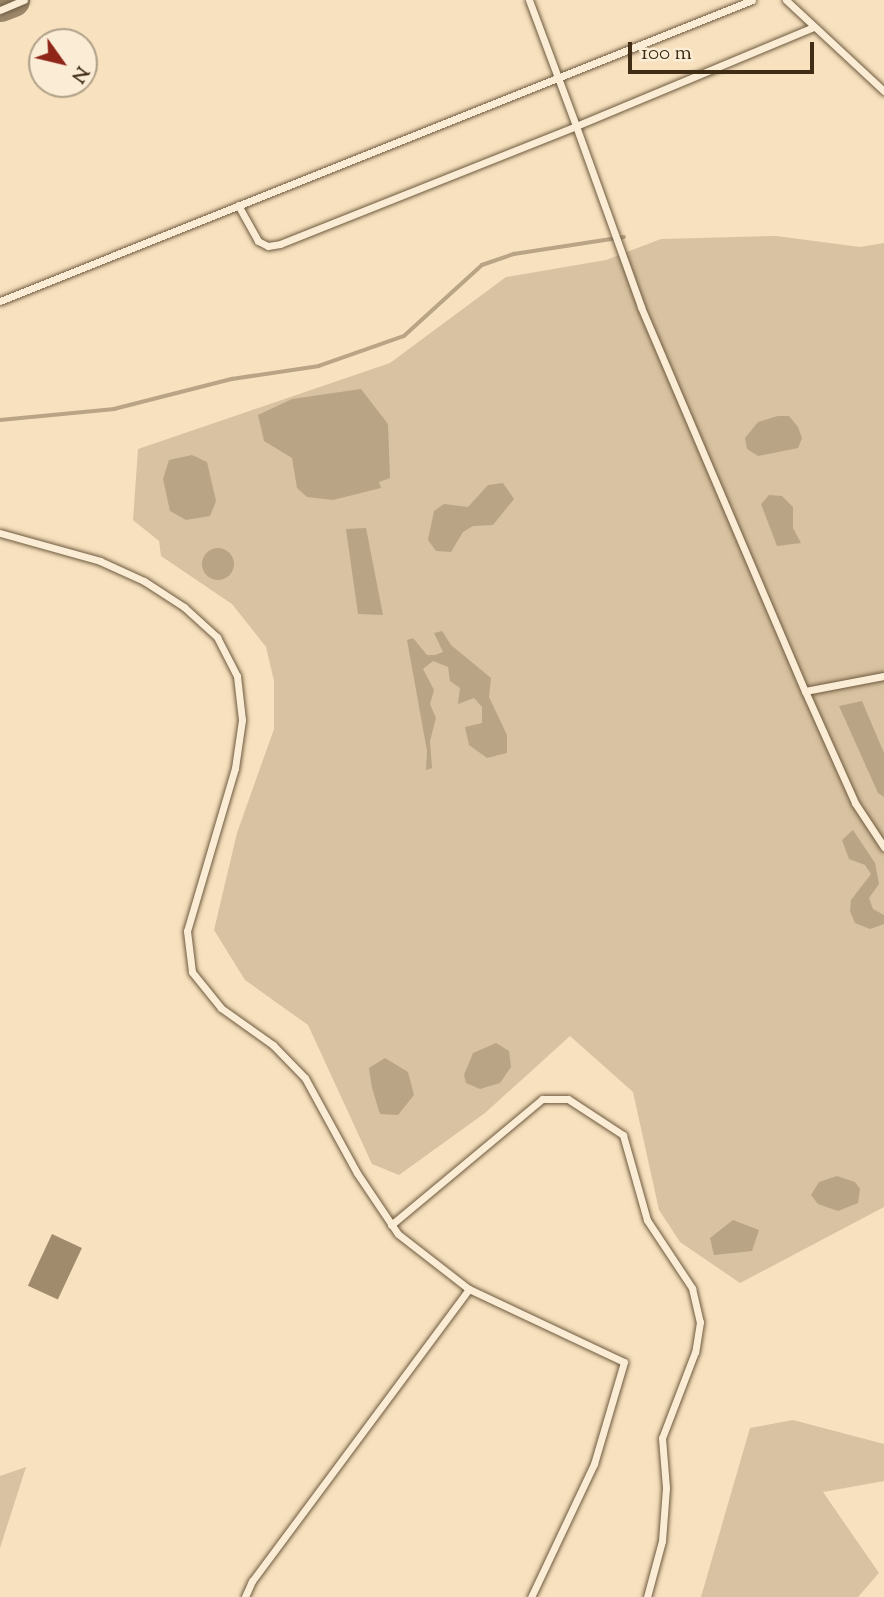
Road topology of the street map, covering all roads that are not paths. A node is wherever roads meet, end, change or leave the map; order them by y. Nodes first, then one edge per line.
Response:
1 (24, 0) edge
2 (529, 0) edge
3 (752, 0) edge
4 (786, 0) edge
5 (0, 10) edge
6 (814, 27) junction
7 (558, 78) junction
8 (884, 91) edge
9 (576, 126) junction
10 (239, 205) junction
11 (0, 301) edge
12 (0, 533) edge
13 (884, 676) edge
14 (805, 691) junction
15 (884, 847) edge
16 (391, 1225) junction
17 (469, 1289) junction
18 (245, 1597) edge
19 (531, 1597) edge
20 (647, 1597) edge

1 - 5 lane
2 - 7 lane
3 - 7 lane
4 - 6 lane
6 - 8 lane
6 - 9 lane
7 - 9 lane
7 - 10 lane
9 - 10 lane
9 - 14 lane
10 - 11 lane
12 - 16 lane
13 - 14 lane
14 - 15 lane
16 - 17 lane
16 - 20 lane
17 - 18 lane
17 - 19 lane

